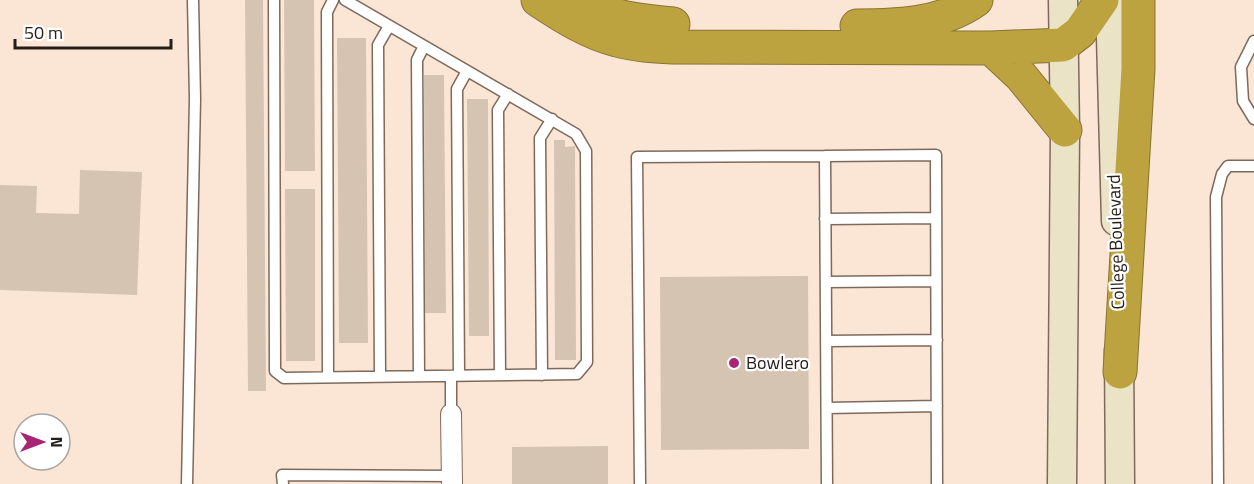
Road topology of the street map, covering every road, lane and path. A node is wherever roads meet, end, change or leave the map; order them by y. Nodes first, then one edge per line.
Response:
1 (193, 0) edge
2 (274, 0) edge
3 (333, 0) edge
4 (345, 0) edge
5 (538, 0) edge
6 (580, 0) edge
7 (976, 0) edge
8 (1063, 0) edge
9 (1102, 0) edge
10 (1110, 0) edge
11 (1138, 0) edge
12 (389, 26) junction
13 (1254, 41) edge
14 (1063, 45) junction
15 (424, 46) junction
16 (991, 48) junction
17 (467, 71) junction
18 (508, 94) junction
19 (1254, 119) edge
20 (552, 120) junction
21 (1065, 130) junction
22 (825, 156) junction
23 (1254, 166) edge
24 (936, 218) junction
25 (825, 219) junction
26 (936, 280) junction
27 (826, 282) junction
28 (937, 340) junction
29 (826, 341) junction
30 (1120, 372) junction
31 (500, 375) junction
32 (542, 375) junction
33 (380, 376) junction
34 (419, 376) junction
35 (455, 376) junction
36 (328, 377) junction
37 (937, 406) junction
38 (827, 408) junction
39 (451, 414) joint
40 (419, 480) edge
41 (452, 480) edge
42 (187, 484) edge
43 (283, 484) edge
44 (640, 484) edge
45 (827, 484) edge
46 (937, 484) edge
47 (1062, 484) edge
48 (1120, 484) edge
49 (1218, 484) edge

1 - 42 lane
2 - 36 lane
3 - 36 lane
4 - 12 lane
5 - 16 highway
6 - 7 highway
8 - 14 main road
9 - 14 highway
10 - 30 main road, College Boulevard
11 - 30 highway
12 - 15 lane
12 - 33 lane
13 - 19 lane
14 - 16 highway
14 - 21 main road
15 - 17 lane
15 - 34 lane
16 - 21 highway
17 - 18 lane
17 - 35 lane
18 - 20 lane
18 - 31 lane
20 - 32 lane
20 - 32 lane
21 - 47 main road
22 - 24 lane
22 - 25 lane
22 - 44 lane
23 - 49 lane
24 - 25 lane
24 - 26 lane
25 - 27 lane
26 - 27 lane
26 - 28 lane
27 - 29 lane
28 - 29 lane
28 - 37 lane
29 - 38 lane
30 - 48 main road, College Boulevard
31 - 32 lane
31 - 35 lane
33 - 34 lane
33 - 36 lane
34 - 35 lane
35 - 39 lane
37 - 38 lane
37 - 46 lane
38 - 45 lane
39 - 41 street
40 - 41 lane
40 - 43 lane

